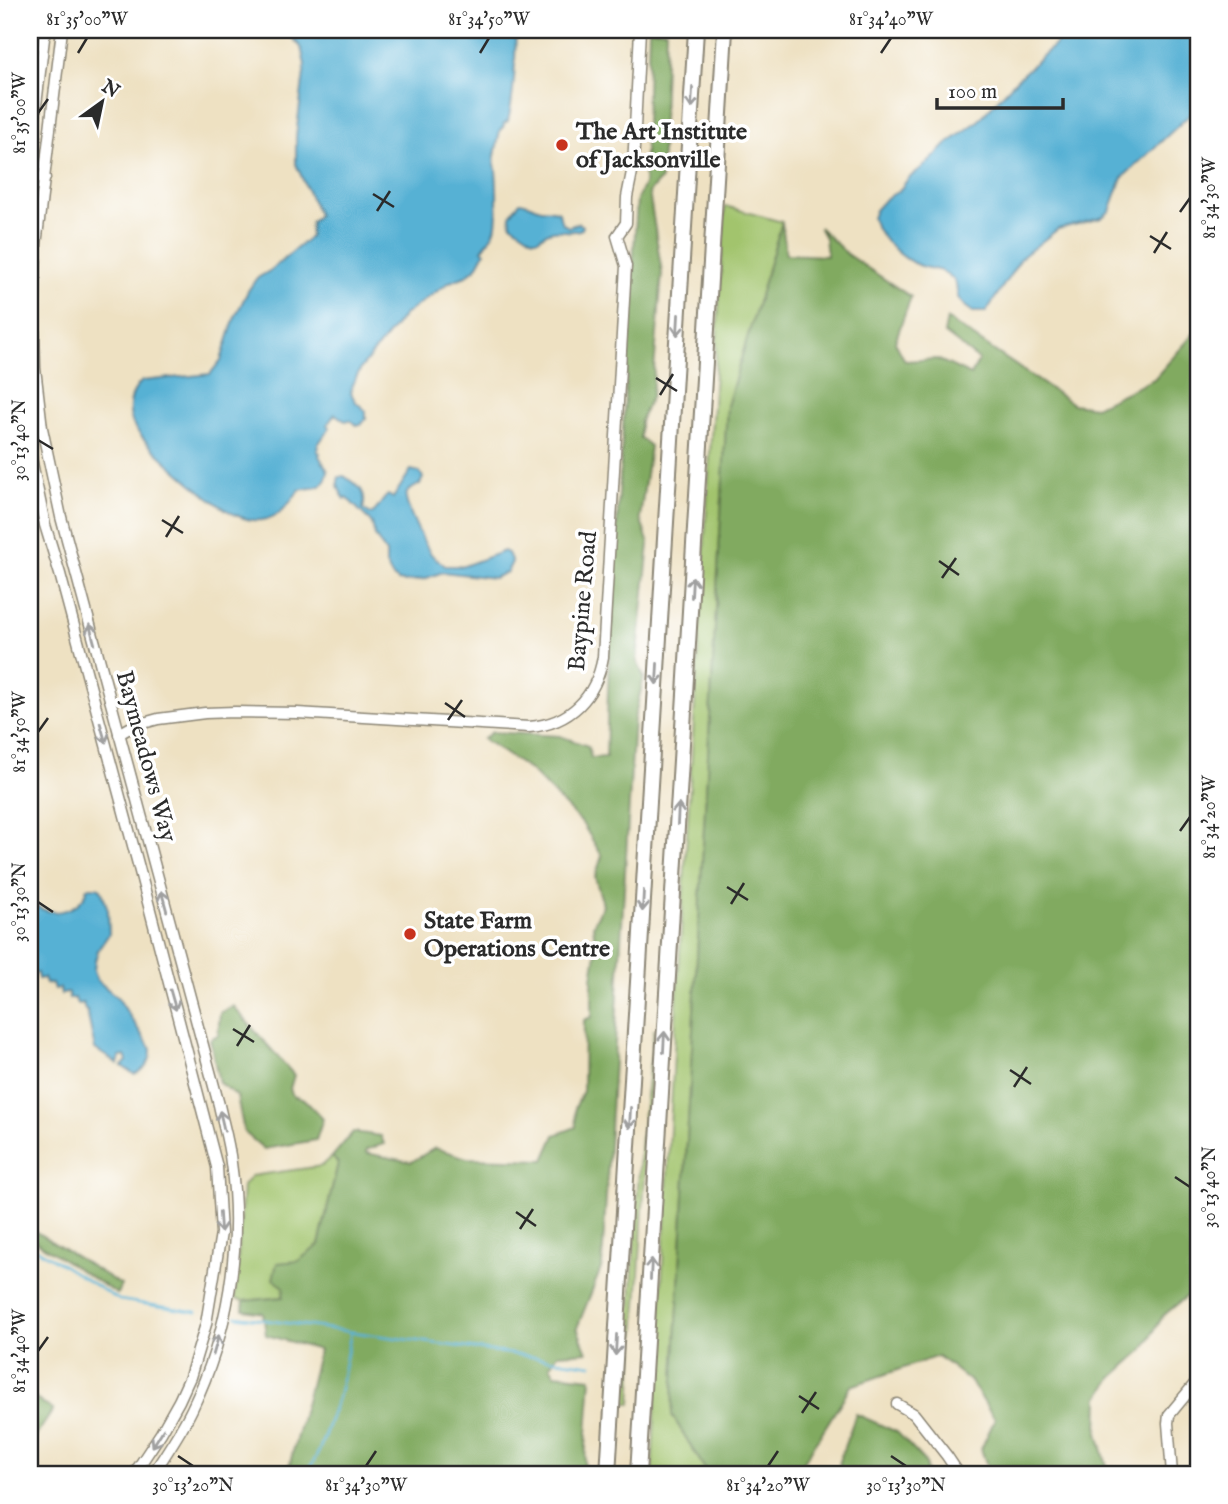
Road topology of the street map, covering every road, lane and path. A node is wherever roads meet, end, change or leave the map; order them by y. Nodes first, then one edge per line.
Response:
1 (45, 30) edge
2 (62, 30) edge
3 (640, 30) edge
4 (696, 30) edge
5 (725, 30) edge
6 (30, 155) edge
7 (30, 177) edge
8 (45, 178) junction
9 (32, 368) edge
10 (30, 453) edge
11 (119, 734) junction
12 (1198, 1380) edge
13 (179, 1401) junction
14 (897, 1404) dead end
15 (192, 1409) junction
16 (612, 1411) junction
17 (134, 1474) edge
18 (153, 1474) edge
19 (599, 1474) edge
20 (608, 1474) edge
21 (638, 1474) edge
22 (958, 1474) edge
23 (1172, 1474) edge

1 - 6 street
2 - 8 street, Baymeadows Way
3 - 11 street, Baypine Road
4 -> 16 highway
21 -> 5 highway
7 - 8 street
8 - 9 street, Baymeadows Way
11 -> 9 street, Baymeadows Way
10 -> 13 street, Baymeadows Way
15 -> 11 street, Baymeadows Way
12 - 23 street
13 - 15 street
13 -> 17 street, Baymeadows Way
14 - 22 street
15 - 18 street, Baymeadows Way
16 - 19 highway
16 - 20 highway

